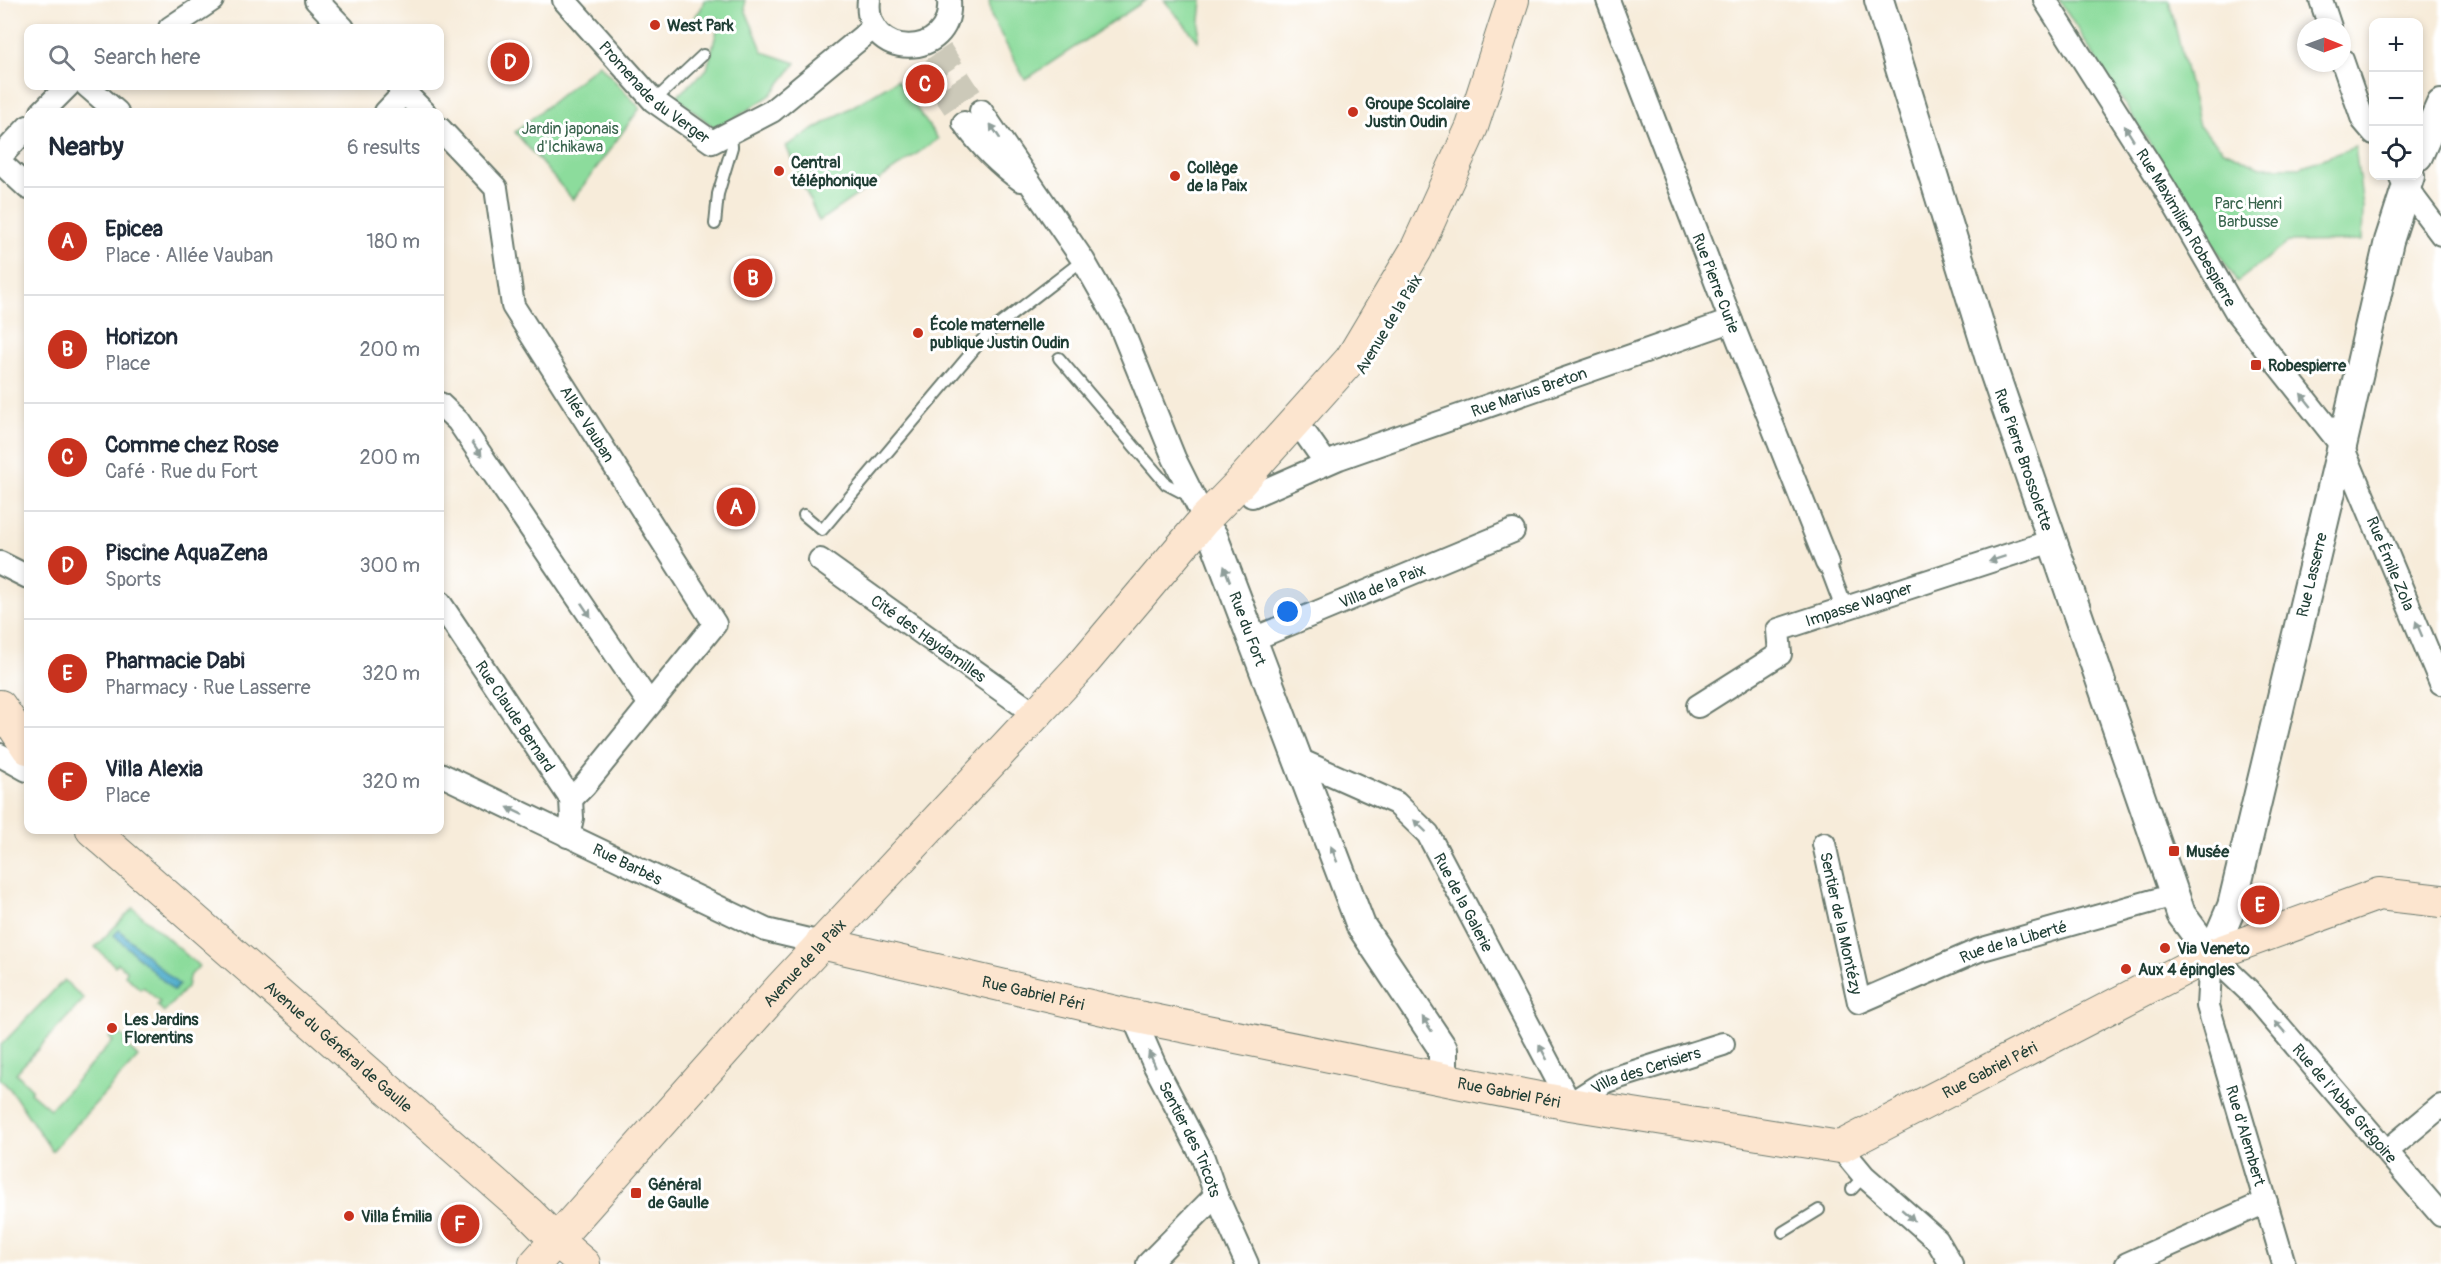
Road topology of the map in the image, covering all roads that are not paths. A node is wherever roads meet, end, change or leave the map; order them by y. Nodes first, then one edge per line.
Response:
1 (212, 0) edge
2 (316, 0) edge
3 (869, 0) edge
4 (949, 0) edge
5 (1513, 0) edge
6 (1528, 0) edge
7 (1608, 0) edge
8 (1879, 0) edge
9 (2045, 0) edge
10 (2321, 0) edge
11 (568, 1) edge
12 (2327, 18) edge
13 (177, 24) edge
14 (339, 24) edge
15 (874, 27) junction
16 (704, 55) dead end
17 (2346, 72) edge
18 (64, 90) edge
19 (95, 90) edge
20 (400, 90) edge
21 (402, 90) edge
22 (113, 99) edge
23 (654, 101) junction
24 (2441, 104) edge
25 (46, 108) edge
26 (389, 108) edge
27 (420, 108) edge
28 (972, 117) tunnel mouth
29 (2369, 128) edge
30 (24, 131) edge
31 (731, 132) junction
32 (444, 133) edge
33 (2423, 146) edge
34 (0, 157) edge
35 (0, 162) edge
36 (2405, 180) edge
37 (2406, 180) edge
38 (24, 184) edge
39 (715, 224) dead end
40 (2441, 234) edge
41 (1083, 260) junction
42 (1731, 321) junction
43 (1059, 358) dead end
44 (444, 408) edge
45 (1307, 436) junction
46 (2342, 446) junction
47 (1326, 463) junction
48 (1252, 496) junction
49 (804, 515) dead end
50 (1203, 518) junction
51 (1513, 531) dead end
52 (2052, 541) junction
53 (820, 560) dead end
54 (0, 563) edge
55 (1827, 563) joint
56 (24, 575) edge
57 (1844, 608) junction
58 (444, 609) edge
59 (1251, 640) junction
60 (2441, 683) edge
61 (649, 703) junction
62 (0, 706) edge
63 (1698, 706) dead end
64 (1036, 715) junction
65 (0, 728) edge
66 (0, 755) edge
67 (24, 755) edge
68 (24, 758) edge
69 (1297, 759) junction
70 (24, 762) edge
71 (444, 776) edge
72 (571, 799) junction
73 (97, 834) edge
74 (568, 836) junction
75 (1824, 844) dead end
76 (2441, 901) edge
77 (2178, 905) junction
78 (821, 943) junction
79 (2211, 955) junction
80 (1859, 1002) joint
81 (1133, 1016) junction
82 (1723, 1044) dead end
83 (1443, 1078) junction
84 (1570, 1104) junction
85 (2441, 1106) edge
86 (1840, 1147) junction
87 (2386, 1151) junction
88 (1216, 1195) junction
89 (2266, 1202) junction
90 (1819, 1210) dead end
91 (2441, 1215) edge
92 (1784, 1232) dead end
93 (556, 1240) junction
94 (535, 1264) edge
95 (584, 1264) edge
96 (1148, 1264) edge
97 (1247, 1264) edge
98 (1951, 1264) edge
99 (2127, 1264) edge
100 (2284, 1264) edge

1 - 13 street
2 - 14 street
3 - 15 street
4 - 15 street
5 - 50 main road, Avenue de la Paix
6 - 45 main road, Avenue de la Paix
7 - 42 street, Rue Pierre Curie
8 - 52 street, Rue Pierre Brossolette
46 -> 9 street, Rue Maximilien Robespierre
10 - 12 street
11 - 23 street, Promenade du Verger
15 - 31 street, Promenade du Verger
16 - 23 lane
17 - 29 street
18 - 25 street
19 - 22 street
20 - 26 street
21 - 27 street
23 - 31 street, Promenade du Verger
24 - 33 street
28 - 41 street, Rue du Fort
30 - 34 street
31 - 39 lane
32 - 61 street, Allée Vauban
35 - 38 street
36 - 46 street, Rue Lasserre
37 - 40 street
41 - 49 lane
41 - 50 street, Rue du Fort
42 - 47 street, Rue Marius Breton
42 - 55 street, Rue Pierre Curie
43 - 50 lane
44 -> 61 street
45 - 47 street
45 - 48 main road, Avenue de la Paix
60 -> 46 street, Rue Émile Zola
46 - 79 street, Rue Lasserre
47 - 48 street, Rue Marius Breton
48 - 50 main road, Avenue de la Paix
59 -> 50 street, Rue du Fort
50 - 64 main road, Avenue de la Paix
51 - 59 street, Villa de la Paix
52 -> 57 street, Impasse Wagner
52 - 77 street, Rue Pierre Brossolette
53 - 64 street, Cité des Haydamilles
54 - 56 street
55 - 57 street
57 - 63 street, Impasse Wagner
58 - 72 street, Rue Claude Bernard
59 - 69 street, Rue du Fort
61 - 72 street, Allée Vauban
62 - 67 main road
64 - 78 main road, Avenue de la Paix
65 - 68 main road
66 - 70 street
83 -> 69 street, Rue du Fort
84 -> 69 street, Rue de la Galerie
74 -> 71 street, Rue Barbès
72 - 74 street
73 - 93 main road, Avenue du Général de Gaulle
74 - 78 street, Rue Barbès
75 - 80 street, Sentier de la Montézy
76 - 79 main road, Rue Gabriel Péri
77 - 79 street, Rue Pierre Brossolette
77 - 80 street, Rue de la Liberté
78 - 81 main road, Rue Gabriel Péri
78 - 93 main road, Avenue de la Paix
79 - 86 main road, Rue Gabriel Péri
87 -> 79 street, Rue de l'Abbé Grégoire
79 - 89 street, Rue d'Alembert
81 - 83 main road, Rue Gabriel Péri
88 -> 81 street, Sentier des Tricots
82 - 84 street, Villa des Cerisiers
83 - 84 main road, Rue Gabriel Péri
84 - 86 main road, Rue Gabriel Péri
85 - 87 street
86 -> 98 street
87 - 91 street, Rue de l'Abbé Grégoire
88 - 96 street
88 - 97 street, Sentier des Tricots
89 - 99 street
89 - 100 street, Rue d'Alembert
90 - 92 lane
93 - 94 main road, Avenue de la Paix
93 - 95 main road, Avenue du Général de Gaulle

